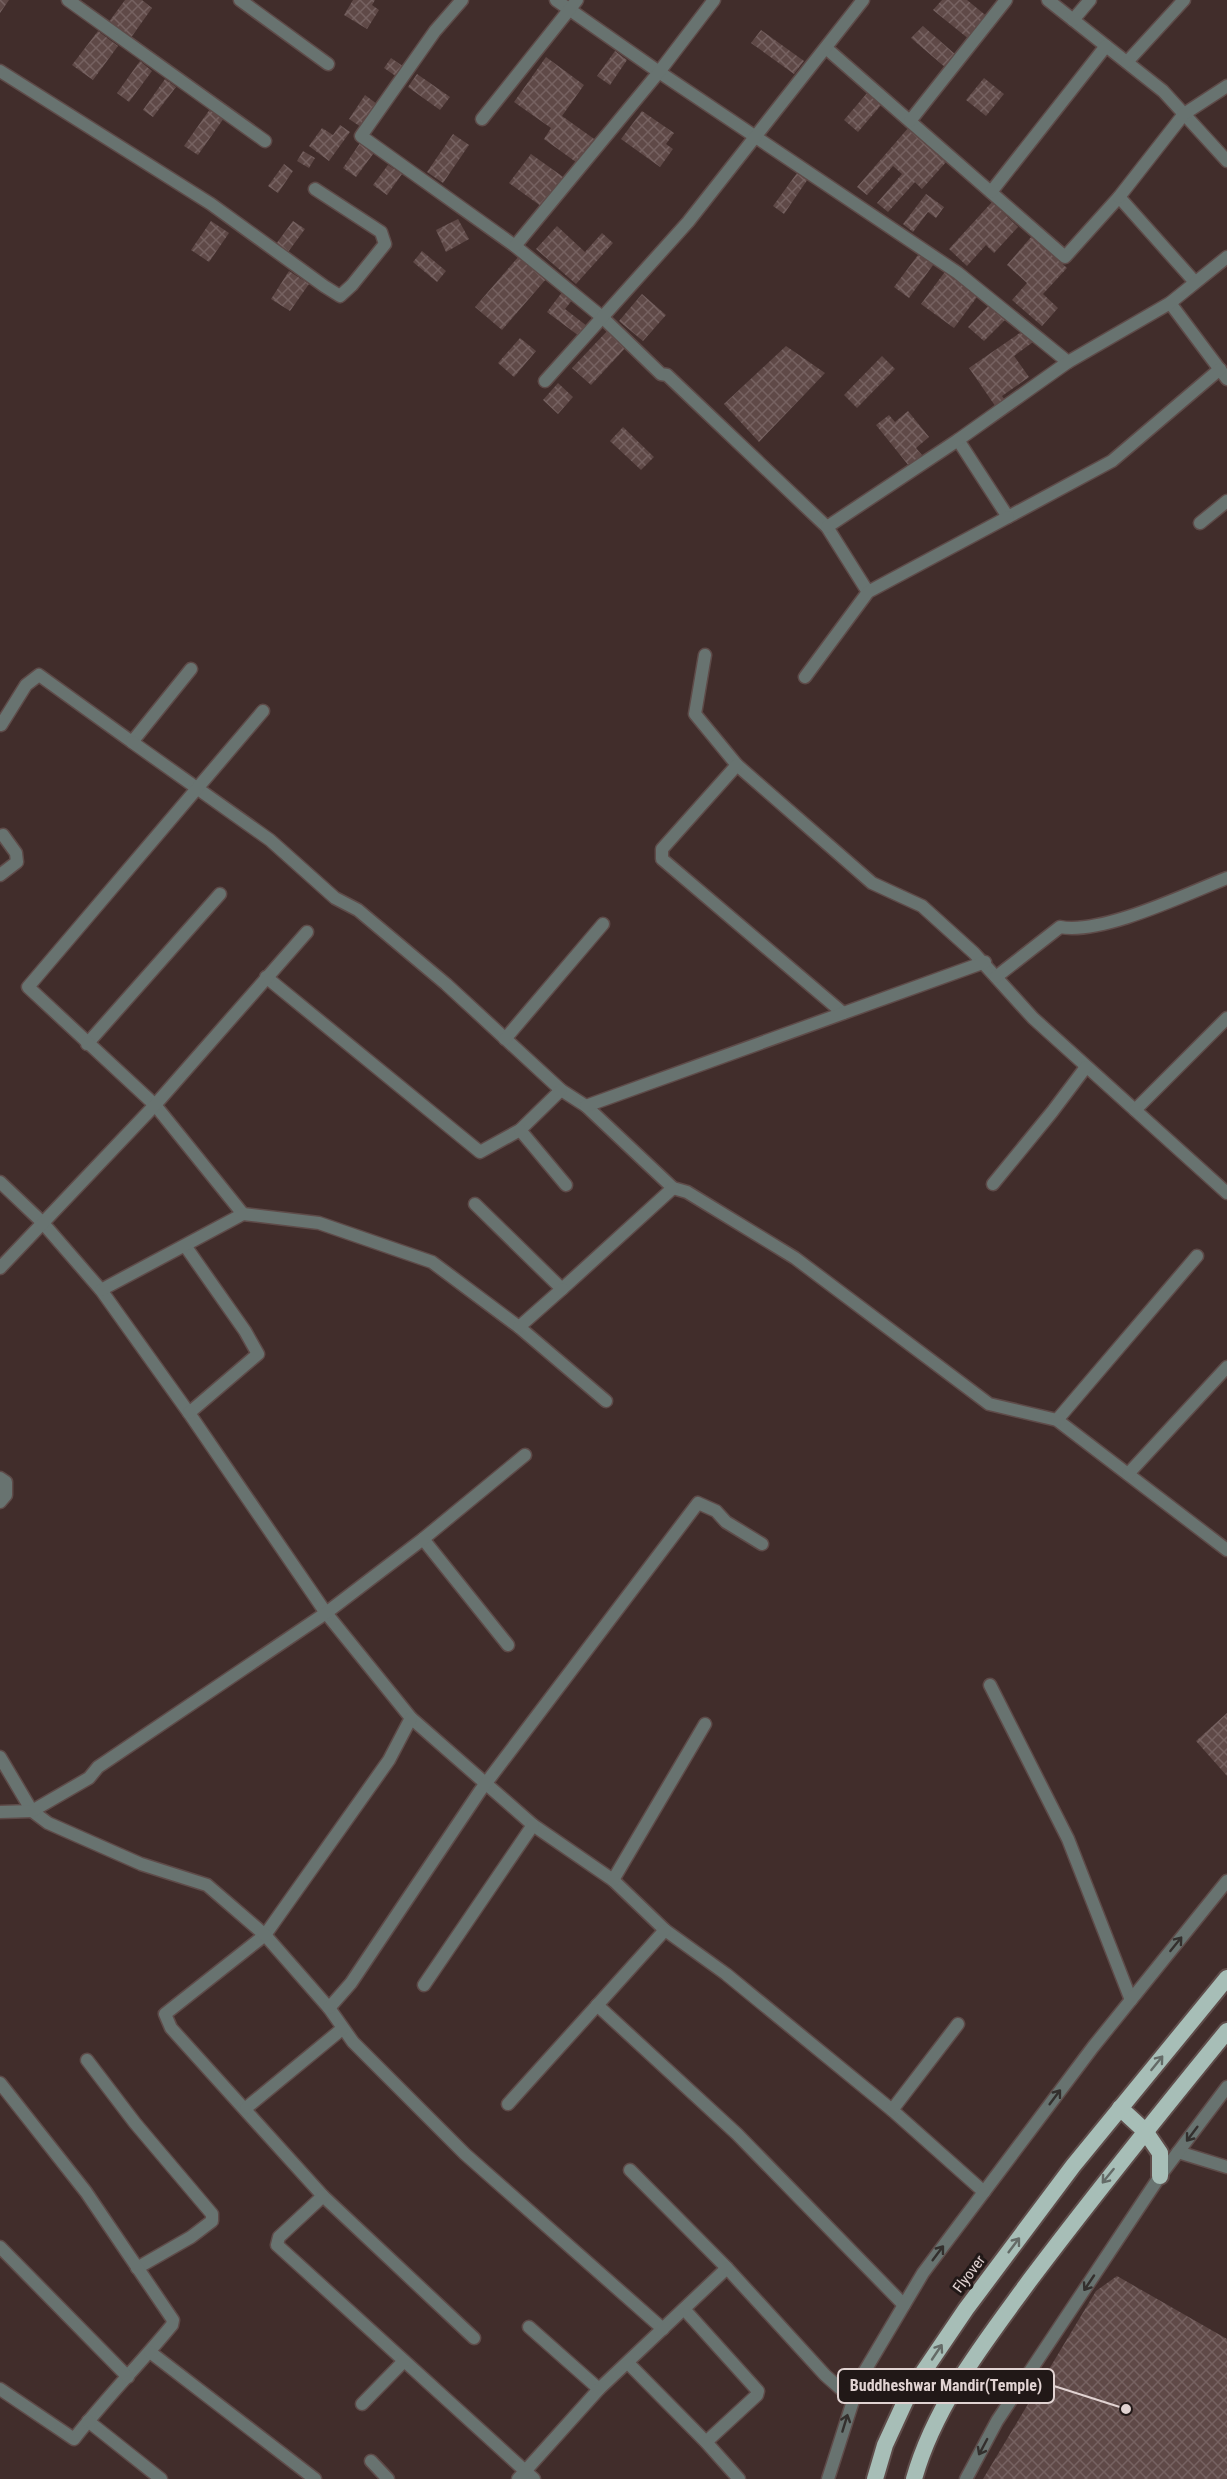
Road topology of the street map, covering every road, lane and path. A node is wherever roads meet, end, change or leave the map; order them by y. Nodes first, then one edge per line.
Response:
1 (68, 0) edge
2 (240, 0) edge
3 (462, 0) edge
4 (556, 0) edge
5 (714, 0) edge
6 (863, 0) edge
7 (1006, 0) edge
8 (1048, 0) edge
9 (1090, 0) edge
10 (1184, 0) edge
11 (573, 5) edge
12 (1073, 20) junction
13 (1106, 46) junction
14 (826, 48) junction
15 (1127, 62) junction
16 (328, 63) dead end
17 (0, 71) edge
18 (659, 72) junction
19 (1227, 86) edge
20 (1184, 114) junction
21 (482, 119) dead end
22 (910, 121) junction
23 (757, 137) junction
24 (265, 141) dead end
25 (1227, 161) edge
26 (315, 189) dead end
27 (991, 192) junction
28 (1119, 197) junction
29 (515, 246) junction
30 (1227, 257) edge
31 (1194, 281) junction
32 (1170, 303) junction
33 (602, 316) junction
34 (1068, 362) junction
35 (1223, 374) edge
36 (545, 381) dead end
37 (958, 440) junction
38 (1227, 501) edge
39 (1008, 517) junction
40 (1200, 523) dead end
41 (826, 527) junction
42 (868, 592) junction
43 (705, 654) dead end
44 (191, 669) dead end
45 (805, 677) dead end
46 (263, 711) dead end
47 (1, 724) edge
48 (132, 742) junction
49 (737, 765) junction
50 (197, 789) junction
51 (3, 835) dead end
52 (0, 875) edge
53 (1227, 878) edge
54 (220, 894) dead end
55 (603, 924) dead end
56 (307, 932) dead end
57 (984, 963) junction
58 (266, 977) junction
59 (996, 977) junction
60 (843, 1013) junction
61 (1227, 1018) edge
62 (505, 1038) junction
63 (87, 1044) junction
64 (1086, 1066) junction
65 (561, 1090) junction
66 (155, 1106) junction
67 (586, 1106) junction
68 (1135, 1110) junction
69 (520, 1130) junction
70 (0, 1182) edge
71 (993, 1184) dead end
72 (566, 1185) dead end
73 (674, 1188) junction
74 (1227, 1193) edge
75 (475, 1204) dead end
76 (243, 1214) junction
77 (42, 1222) junction
78 (186, 1247) junction
79 (1197, 1256) dead end
80 (0, 1269) edge
81 (562, 1289) junction
82 (101, 1290) junction
83 (519, 1327) junction
84 (1227, 1367) edge
85 (606, 1401) dead end
86 (189, 1413) junction
87 (1057, 1420) junction
88 (525, 1455) dead end
89 (1128, 1474) junction
90 (0, 1478) edge
91 (0, 1502) edge
92 (423, 1539) junction
93 (762, 1544) dead end
94 (1227, 1550) edge
95 (326, 1613) junction
96 (508, 1645) dead end
97 (990, 1685) dead end
98 (411, 1718) junction
99 (705, 1724) dead end
100 (0, 1757) edge
101 (486, 1784) junction
102 (32, 1810) junction
103 (0, 1812) edge
104 (533, 1825) junction
105 (613, 1880) junction
106 (1227, 1881) edge
107 (665, 1930) junction
108 (265, 1935) junction
109 (1227, 1978) edge
110 (424, 1985) dead end
111 (1131, 2000) junction
112 (597, 2005) junction
113 (329, 2008) junction
114 (958, 2024) dead end
115 (342, 2029) junction
116 (1227, 2031) edge
117 (87, 2060) dead end
118 (0, 2083) edge
119 (1227, 2087) edge
120 (508, 2104) dead end
121 (246, 2108) junction
122 (1120, 2108) junction
123 (892, 2110) junction
124 (1145, 2131) junction
125 (1178, 2152) junction
126 (1227, 2167) edge
127 (630, 2170) dead end
128 (1160, 2176) junction
129 (984, 2192) junction
130 (323, 2196) junction
131 (0, 2247) edge
132 (137, 2268) junction
133 (727, 2268) junction
134 (904, 2305) junction
135 (684, 2309) junction
136 (529, 2327) dead end
137 (663, 2329) junction
138 (474, 2337) dead end
139 (150, 2352) junction
140 (404, 2361) junction
141 (628, 2364) junction
142 (128, 2377) junction
143 (0, 2389) edge
144 (599, 2389) junction
145 (852, 2399) junction
146 (362, 2404) dead end
147 (88, 2421) junction
148 (706, 2442) junction
149 (370, 2461) dead end
150 (525, 2476) edge
151 (161, 2479) edge
152 (315, 2479) edge
153 (388, 2479) edge
154 (739, 2479) edge
155 (828, 2479) edge
156 (875, 2479) edge
157 (914, 2479) edge
158 (966, 2479) edge

1 - 24 street
2 - 16 street
3 - 29 street
4 - 11 street
5 - 18 street
6 - 14 street
7 - 22 street
8 - 12 street
9 - 12 street
10 - 15 street
11 - 18 street
11 - 21 street
12 - 13 street
13 - 15 street
13 - 27 street
14 - 22 street
14 - 23 street
15 - 20 street
17 - 26 street
18 - 23 street
18 - 29 street
19 - 20 street
20 - 25 street
20 - 28 street
22 - 27 street
23 - 33 street
23 - 34 street
27 - 28 street
28 - 31 street
29 - 33 street
30 - 31 street
31 - 32 street
32 - 34 street
32 - 35 street
33 - 36 street
33 - 41 street
34 - 37 street
35 - 39 street
37 - 39 street
37 - 41 street
38 - 40 street
39 - 42 street
41 - 42 street
42 - 45 street
43 - 49 street
44 - 48 street
46 - 50 street
47 - 48 street
48 - 50 street
49 - 57 street
49 - 60 street
50 - 62 street
50 - 63 street
51 - 52 street
53 - 59 street
54 - 63 street
55 - 62 street
56 - 58 street
57 - 59 street
57 - 60 street
58 - 66 street
58 - 69 street
59 - 64 street
60 - 67 street
61 - 68 street
62 - 65 street
63 - 66 street
64 - 68 street
64 - 71 street
65 - 67 street
65 - 69 street
66 - 76 street
66 - 77 street
67 - 73 street
68 - 74 street
69 - 72 street
70 - 77 street
73 - 81 street
73 - 87 street
75 - 81 street
76 - 78 street
76 - 83 street
77 - 80 street
77 - 82 street
78 - 82 street
78 - 86 street
79 - 87 street
81 - 83 street
82 - 86 street
83 - 85 street
84 - 89 street
86 - 95 street
87 - 89 street
88 - 92 street
89 - 94 street
90 - 91 street
92 - 95 street
92 - 96 street
93 - 101 street
95 - 98 street
95 - 102 street
97 - 111 street
98 - 101 street
98 - 108 street
99 - 105 street
100 - 102 street
101 - 104 street
101 - 113 street
102 - 103 street
102 - 108 street
104 - 105 street
104 - 110 street
105 - 107 street
111 -> 106 street
107 - 112 street
107 - 123 street
108 - 113 street
108 - 121 street
122 -> 109 highway, Flyover
129 -> 111 street
112 - 120 street
112 - 134 street
113 - 115 street
114 - 123 street
115 - 121 street
115 - 137 street
116 - 124 highway
117 - 132 street
118 - 132 street
119 -> 125 street
121 - 130 street
122 - 124 highway
156 -> 122 highway, Flyover
123 - 129 street
124 - 128 highway
124 -> 157 highway
125 - 126 street
125 - 128 street
127 - 133 street
128 -> 158 street
134 -> 129 street
130 - 138 street
130 - 140 street
131 - 142 street
132 - 139 street
133 - 135 street
133 - 145 street
134 - 145 street
135 - 137 street
135 - 148 street
136 - 144 street
137 - 141 street
139 - 142 street
139 - 152 street
140 - 146 street
140 - 150 street
141 - 144 street
141 - 148 street
142 - 147 street
143 - 147 street
144 - 150 street
155 -> 145 street
147 - 151 street
148 - 154 street
149 - 153 street

